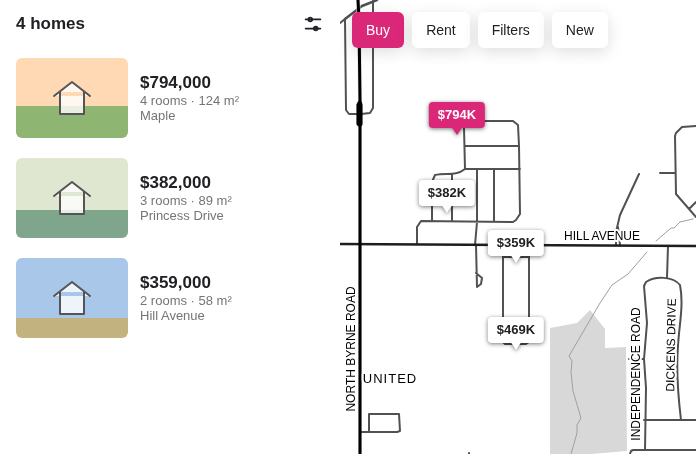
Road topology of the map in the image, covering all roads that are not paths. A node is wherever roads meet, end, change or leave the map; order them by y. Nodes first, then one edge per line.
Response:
1 (358, 0) edge
2 (377, 0) edge
3 (373, 1) junction
4 (345, 19) junction
5 (340, 23) edge
6 (360, 114) junction
7 (696, 126) edge
8 (464, 146) junction
9 (519, 146) junction
10 (464, 169) junction
11 (477, 169) junction
12 (494, 169) junction
13 (520, 170) junction
14 (660, 173) dead end
15 (675, 173) junction
16 (452, 174) junction
17 (639, 174) dead end
18 (696, 202) edge
19 (689, 209) junction
20 (696, 217) edge
21 (432, 221) junction
22 (452, 221) junction
23 (494, 221) junction
24 (477, 222) junction
25 (340, 244) edge
26 (360, 244) junction
27 (417, 244) junction
28 (475, 245) junction
29 (503, 245) junction
30 (529, 245) junction
31 (618, 245) junction
32 (668, 246) junction
33 (696, 246) edge
34 (503, 257) junction
35 (529, 257) junction
36 (476, 273) junction
37 (667, 278) junction
38 (644, 358) junction
39 (629, 359) dead end
40 (644, 420) junction
41 (681, 420) junction
42 (696, 420) edge
43 (360, 432) junction
44 (369, 432) junction
45 (644, 450) junction
46 (661, 450) junction
47 (665, 450) junction
48 (696, 450) edge
49 (630, 452) edge
50 (360, 454) edge
51 (661, 454) edge
52 (665, 454) edge

1 - 6 main road, NORTH BYRNE ROAD, bridge
2 - 3 street
3 - 4 street
3 - 6 street
4 - 5 street
4 - 6 street
6 - 26 main road, NORTH BYRNE ROAD
7 - 15 street
8 - 9 street
8 - 9 street
8 - 10 street
9 - 13 street
10 - 11 street
10 - 16 street
11 - 12 street
11 - 24 street
12 - 13 street
12 - 23 street
13 - 23 street
14 - 15 street
15 - 19 street
16 - 21 street
16 - 22 street
17 - 31 street
18 - 19 street
19 - 20 street
21 - 22 street
21 - 27 street
22 - 24 street
23 - 24 street
24 - 28 street
25 - 26 main road, HILL AVENUE
26 - 27 main road, HILL AVENUE
26 - 43 main road, NORTH BYRNE ROAD
27 - 28 main road, HILL AVENUE
28 - 29 main road, HILL AVENUE
28 - 36 street
29 - 30 main road, HILL AVENUE
29 - 34 street
30 - 31 main road, HILL AVENUE
30 - 35 street
31 - 32 main road, HILL AVENUE
32 - 33 main road, HILL AVENUE
32 - 37 street
34 - 35 street
34 - 35 street
36 - 36 street
37 - 38 street, INDEPENDENCE ROAD
37 - 41 street, DICKENS DRIVE
38 - 39 street
38 - 40 street, INDEPENDENCE ROAD
40 - 41 street
40 - 45 street, INDEPENDENCE ROAD
41 - 42 street
43 - 44 street
43 - 50 main road, NORTH BYRNE ROAD
44 - 44 street
45 - 46 street
45 - 49 street
46 - 47 street
46 - 51 street
47 - 48 street
47 - 52 street

